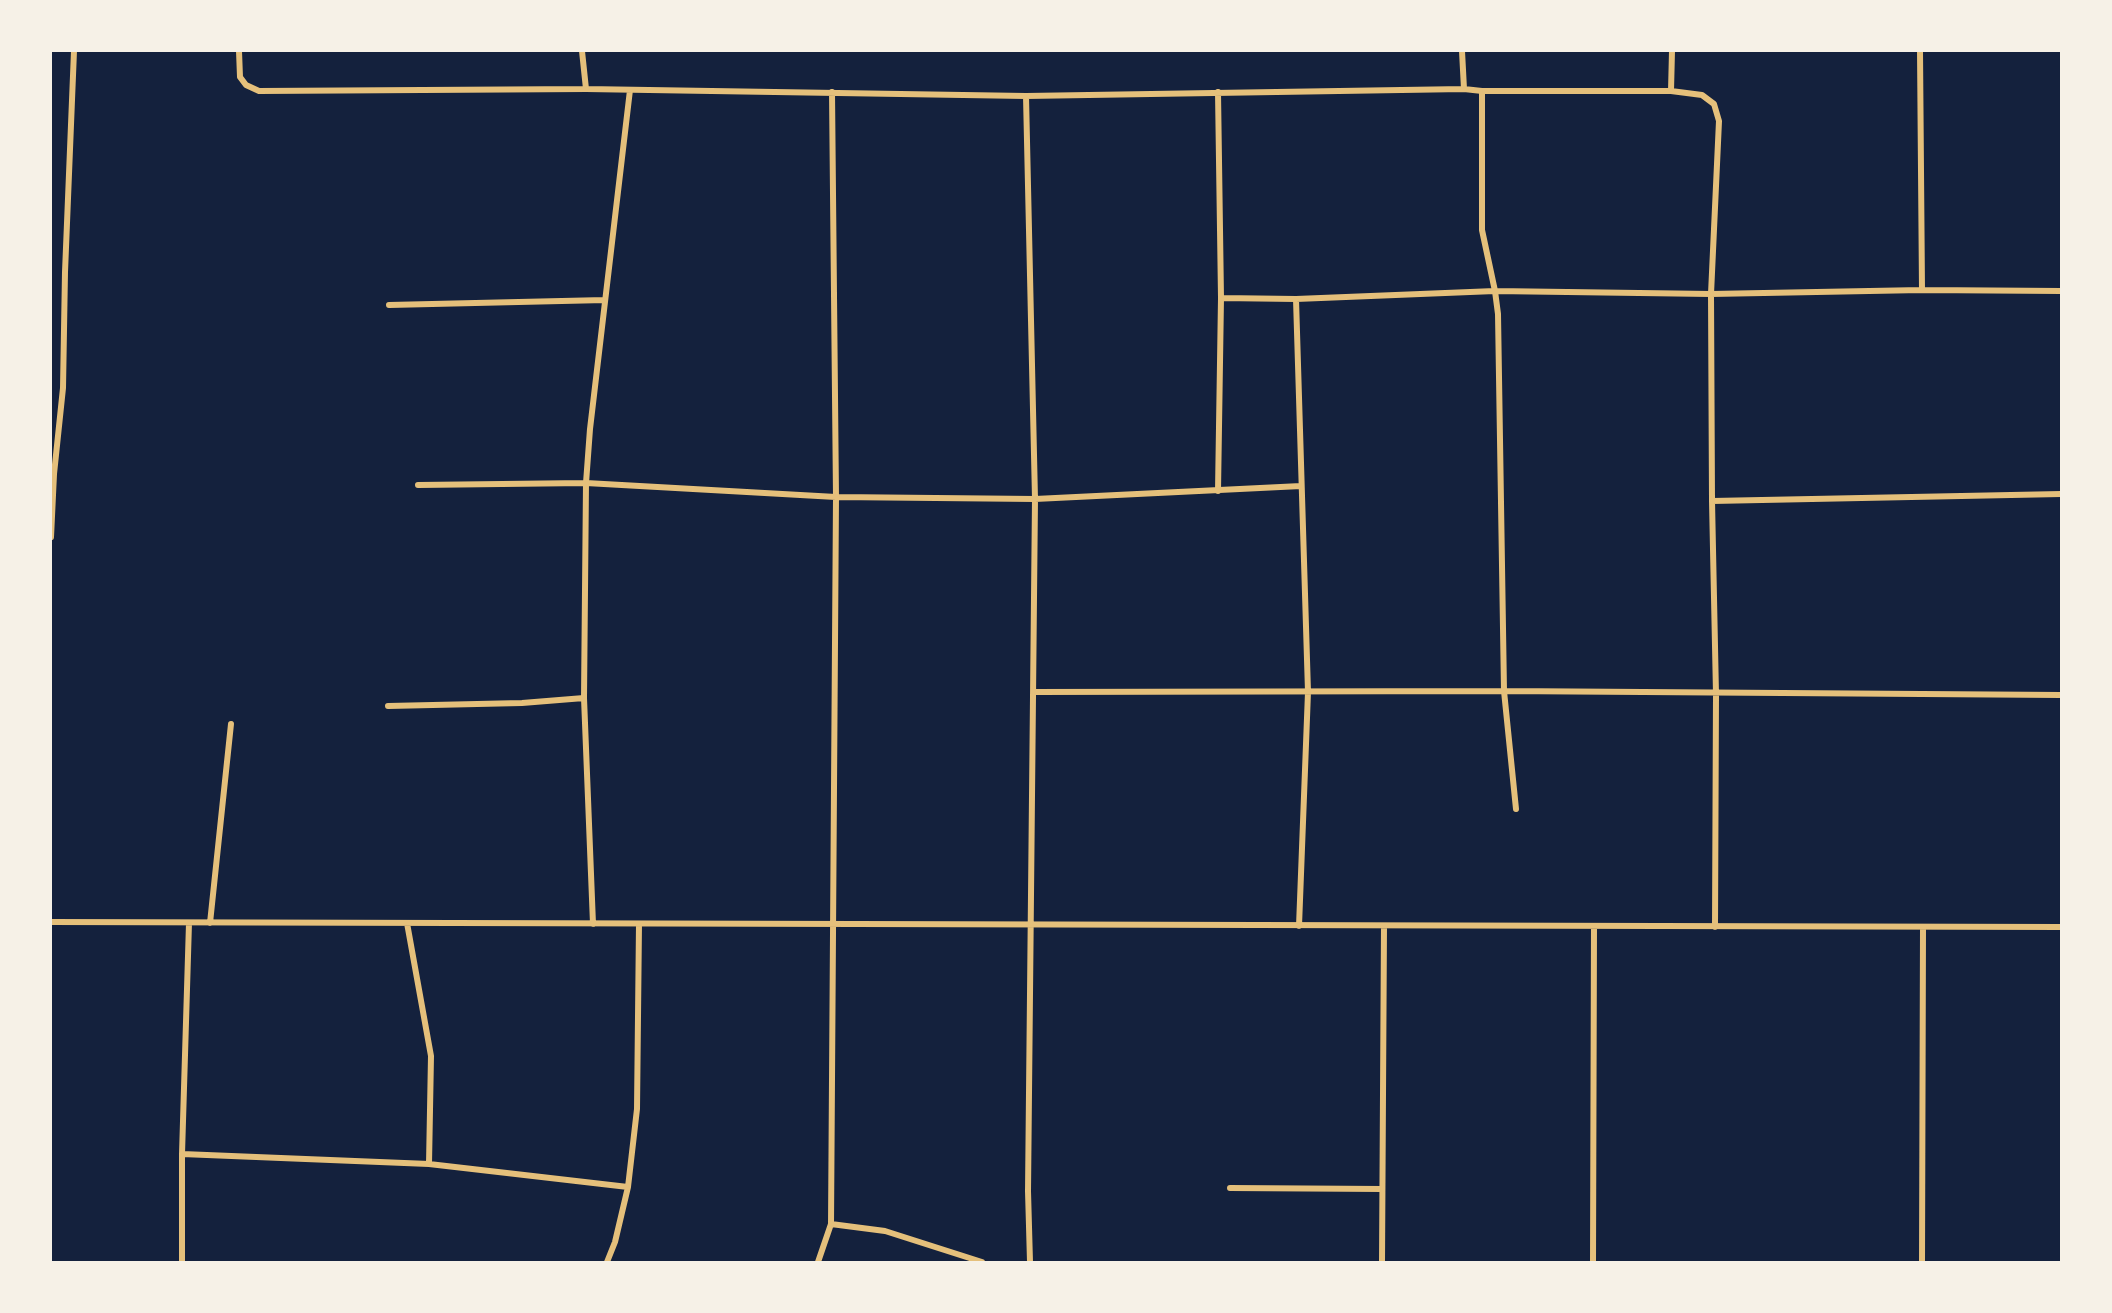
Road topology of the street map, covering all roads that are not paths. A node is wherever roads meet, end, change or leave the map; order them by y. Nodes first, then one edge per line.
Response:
1 (74, 51) edge
2 (239, 51) edge
3 (582, 51) edge
4 (1462, 51) edge
5 (1672, 51) edge
6 (1920, 51) edge
7 (586, 89) junction
8 (1464, 89) junction
9 (630, 90) junction
10 (1482, 91) junction
11 (832, 92) junction
12 (1218, 92) junction
13 (1671, 92) junction
14 (1026, 96) junction
15 (1922, 290) junction
16 (1495, 291) junction
17 (2061, 291) edge
18 (1711, 294) junction
19 (1221, 298) junction
20 (1296, 299) junction
21 (605, 300) junction
22 (389, 305) dead end
23 (52, 475) edge
24 (586, 483) junction
25 (418, 485) dead end
26 (1302, 486) junction
27 (1218, 491) junction
28 (2061, 494) edge
29 (836, 497) junction
30 (1035, 499) junction
31 (1712, 501) junction
32 (51, 537) edge
33 (1504, 691) junction
34 (1035, 692) junction
35 (1308, 692) junction
36 (1716, 694) junction
37 (2061, 695) edge
38 (585, 698) junction
39 (388, 706) dead end
40 (231, 724) dead end
41 (1516, 809) dead end
42 (51, 922) edge
43 (189, 922) junction
44 (210, 922) junction
45 (407, 923) junction
46 (592, 924) junction
47 (639, 924) junction
48 (832, 925) junction
49 (1031, 925) junction
50 (1299, 926) junction
51 (1384, 926) junction
52 (1594, 926) junction
53 (1715, 927) junction
54 (2061, 927) edge
55 (1923, 928) junction
56 (182, 1154) junction
57 (429, 1164) junction
58 (628, 1187) junction
59 (1230, 1188) dead end
60 (1382, 1189) junction
61 (831, 1224) junction
62 (182, 1262) edge
63 (607, 1262) edge
64 (818, 1262) edge
65 (982, 1262) edge
66 (1030, 1262) edge
67 (1382, 1262) edge
68 (1593, 1262) edge
69 (1923, 1262) edge

1 - 23 street
2 - 7 street
3 - 7 street
4 - 8 street
5 - 13 street
6 - 15 street
7 - 9 street
8 - 10 street
8 - 12 street
9 - 11 street
9 - 21 street
10 - 13 street
10 - 16 street
11 - 14 street
11 - 29 street
12 - 14 street
12 - 19 street
13 - 18 street
14 - 30 street
15 - 17 street
15 - 18 street
16 - 18 street
16 - 20 street
16 - 33 street
18 - 31 street
19 - 20 street
19 - 27 street
20 - 26 street
21 - 22 street
21 - 24 street
23 - 32 street
24 - 25 street
24 - 29 street
24 - 38 street
26 - 27 street
26 - 35 street
27 - 30 street
28 - 31 street
29 - 30 street
29 - 48 street
30 - 34 street
31 - 36 street
33 - 35 street
33 - 36 street
33 - 41 street
34 - 35 street
34 - 49 street
35 - 50 street
36 - 37 street
36 - 53 street
38 - 39 street
38 - 46 street
40 - 44 street
42 - 43 street
43 - 44 street
43 - 56 street
44 - 45 street
45 - 46 street
45 - 57 street
46 - 47 street
47 - 48 street
47 - 58 street
48 - 49 street
48 - 61 street
49 - 50 street
49 - 66 street
50 - 51 street
51 - 52 street
51 - 60 street
52 - 53 street
52 - 68 street
53 - 55 street
54 - 55 street
55 - 69 street
56 - 57 street
56 - 62 street
57 - 58 street
58 - 63 street
59 - 60 street
60 - 67 street
61 - 64 street
61 - 65 street

